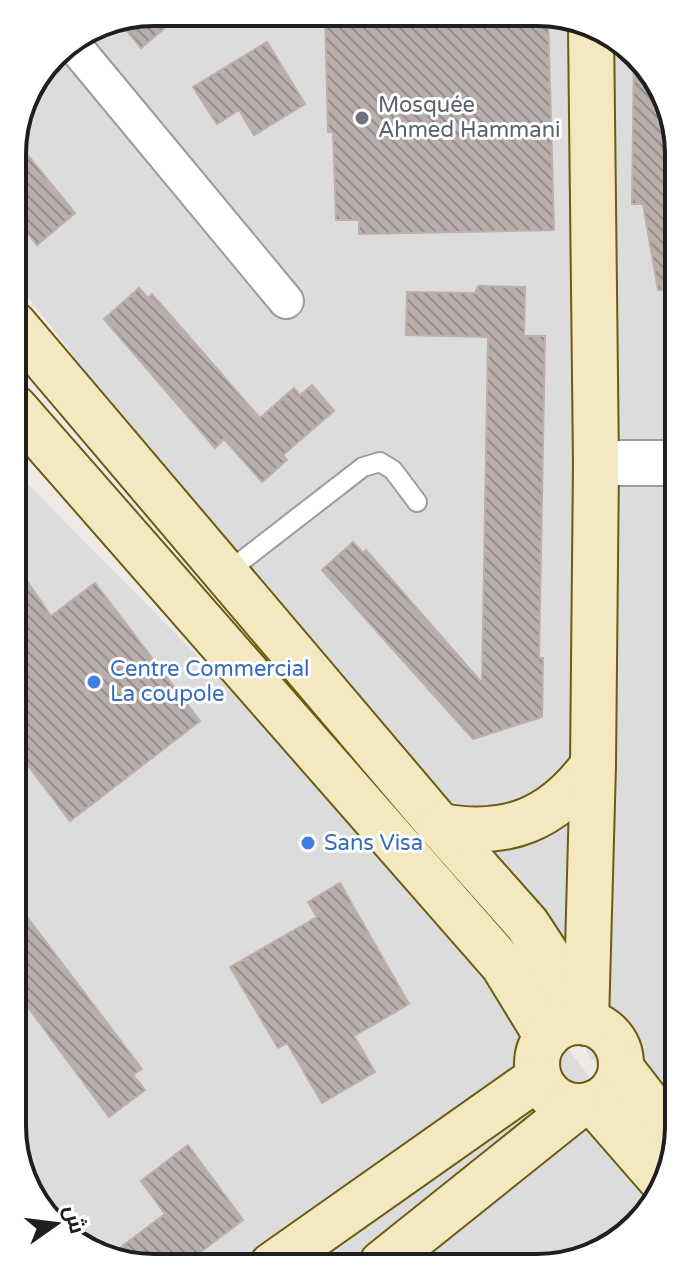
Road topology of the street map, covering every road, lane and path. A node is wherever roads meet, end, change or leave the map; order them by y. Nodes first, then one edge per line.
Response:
1 (591, 38) edge
2 (79, 51) edge
3 (286, 301) dead end
4 (26, 338) edge
5 (26, 421) edge
6 (596, 463) junction
7 (665, 463) edge
8 (417, 502) dead end
9 (226, 573) junction
10 (593, 765) junction
11 (440, 826) junction
12 (563, 1040) junction
13 (621, 1068) junction
14 (586, 1104) junction
15 (665, 1125) edge
16 (655, 1174) edge
17 (286, 1254) edge
18 (394, 1254) edge

1 - 6 main road
2 - 3 street
4 - 9 main road
5 - 12 main road
6 - 7 street
6 - 10 main road
8 - 9 lane
9 - 11 main road
10 - 11 main road
10 - 12 main road
11 - 12 main road
12 - 13 main road
12 - 14 main road
12 - 17 main road
13 - 14 main road
13 - 15 main road
14 - 16 main road
14 - 18 main road

